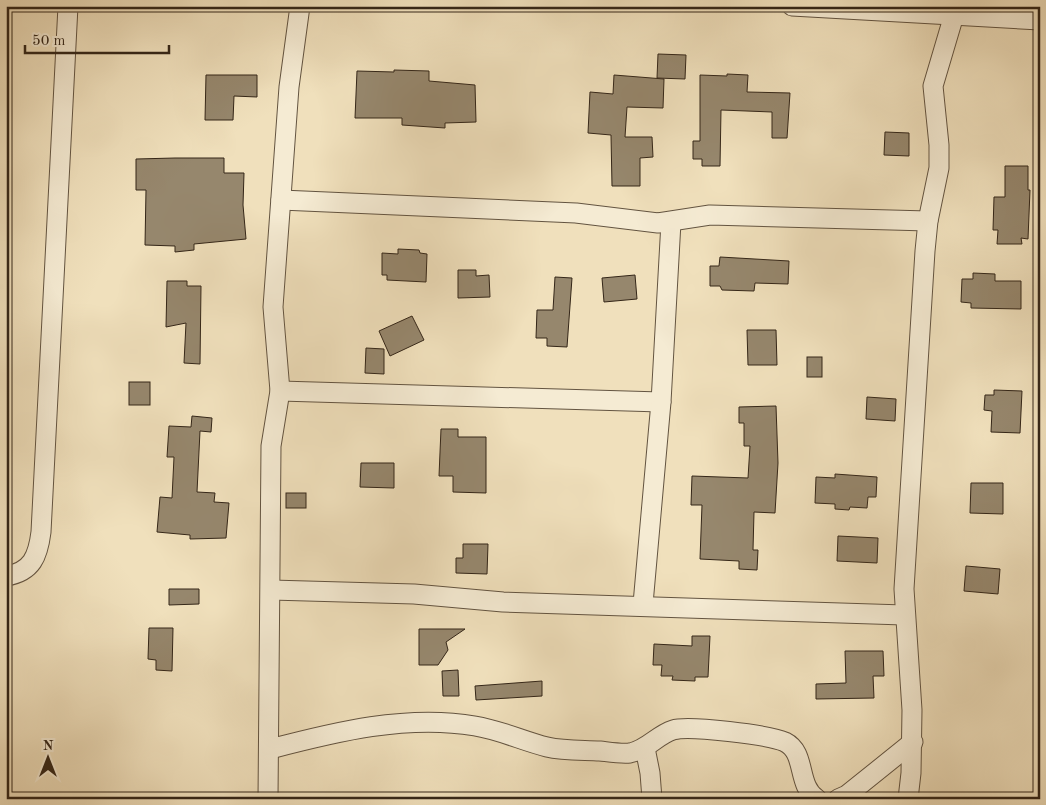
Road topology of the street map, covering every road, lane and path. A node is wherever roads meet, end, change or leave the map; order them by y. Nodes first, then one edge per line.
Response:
1 (68, 6) edge
2 (300, 6) edge
3 (792, 6) edge
4 (954, 15) junction
5 (1040, 20) edge
6 (281, 200) junction
7 (928, 221) junction
8 (671, 222) junction
9 (280, 391) junction
10 (661, 402) junction
11 (6, 576) edge
12 (272, 590) junction
13 (643, 604) junction
14 (904, 614) junction
15 (913, 742) junction
16 (645, 748) junction
17 (270, 749) junction
18 (268, 799) edge
19 (652, 799) edge
20 (817, 799) edge
21 (838, 799) edge
22 (908, 799) edge

1 - 11 street
2 - 6 street
3 - 4 street
4 - 5 street
4 - 7 street
6 - 8 street
6 - 9 street
7 - 8 street
7 - 14 street
8 - 10 street
9 - 10 street
9 - 12 street
10 - 13 street
12 - 13 street
12 - 17 street
13 - 14 street
14 - 15 street
15 - 21 street
15 - 22 street
16 - 17 street
16 - 19 street
16 - 20 street
17 - 18 street

